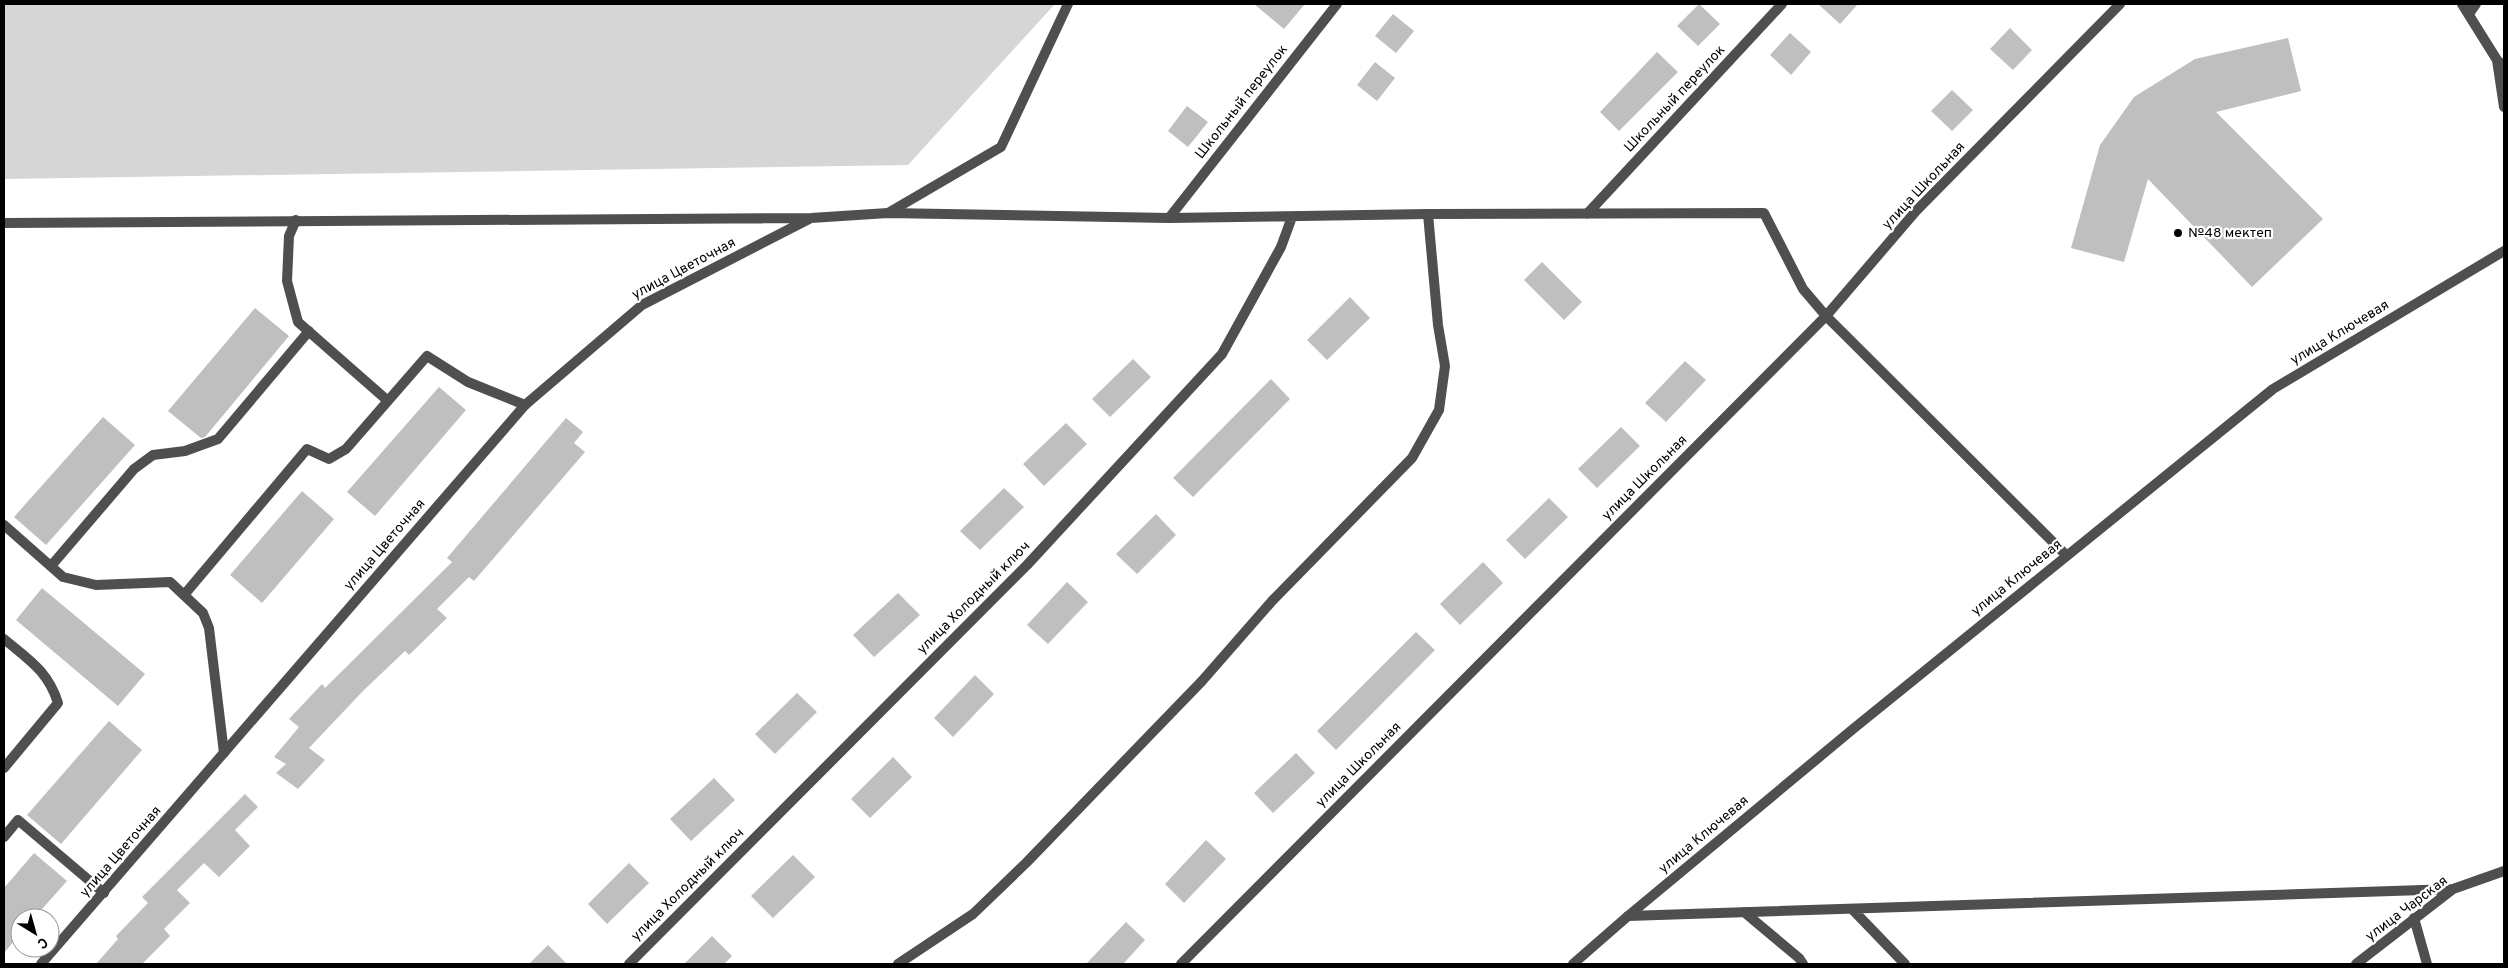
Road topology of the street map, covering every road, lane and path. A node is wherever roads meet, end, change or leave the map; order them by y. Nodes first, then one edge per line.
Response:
1 (1068, 4) edge
2 (1337, 4) edge
3 (1782, 4) edge
4 (2120, 4) edge
5 (2462, 4) edge
6 (2476, 4) edge
7 (2469, 14) junction
8 (2500, 63) edge
9 (2504, 107) edge
10 (888, 213) junction
11 (1428, 214) junction
12 (1587, 214) junction
13 (1292, 217) junction
14 (811, 218) junction
15 (1168, 218) junction
16 (296, 220) junction
17 (4, 223) edge
18 (2504, 251) edge
19 (1826, 316) junction
20 (309, 331) junction
21 (388, 400) junction
22 (525, 405) junction
23 (4, 525) edge
24 (2066, 556) junction
25 (51, 566) junction
26 (184, 595) junction
27 (4, 639) edge
28 (224, 753) junction
29 (4, 768) edge
30 (4, 837) edge
31 (2504, 871) edge
32 (2453, 889) junction
33 (104, 893) junction
34 (1852, 909) junction
35 (1744, 912) junction
36 (1628, 916) junction
37 (2414, 918) junction
38 (41, 964) edge
39 (629, 964) edge
40 (898, 964) edge
41 (1181, 964) edge
42 (1573, 964) edge
43 (1803, 964) edge
44 (1905, 964) edge
45 (2356, 964) edge
46 (2428, 964) edge

1 - 10 street
2 - 15 street, Школьный переулок
3 - 12 street, Школьный переулок
4 - 19 street, улица Школьная
5 - 7 street
6 - 7 street
7 - 8 street
8 - 9 street
10 - 14 street
10 - 15 street
11 - 12 street
11 - 13 street
11 - 40 street
12 - 19 street
13 - 15 street
13 - 39 street, улица Холодный ключ
14 - 16 street
14 - 22 street, улица Цветочная
16 - 17 street
16 - 20 street
18 - 24 street, улица Ключевая
19 - 24 street
19 - 41 street, улица Школьная
20 - 21 street
20 - 25 street
21 - 22 street
21 - 26 street
22 - 28 street, улица Цветочная
23 - 25 street
24 - 36 street, улица Ключевая
25 - 26 street
26 - 28 street
27 - 29 street
28 - 33 street, улица Цветочная
30 - 33 street
31 - 32 street, улица Чарская
32 - 34 street
32 - 37 street, улица Чарская
33 - 38 street, улица Цветочная
34 - 35 street
34 - 44 street
35 - 36 street
35 - 43 street
36 - 42 street, улица Ключевая
37 - 45 street, улица Чарская
37 - 46 street

